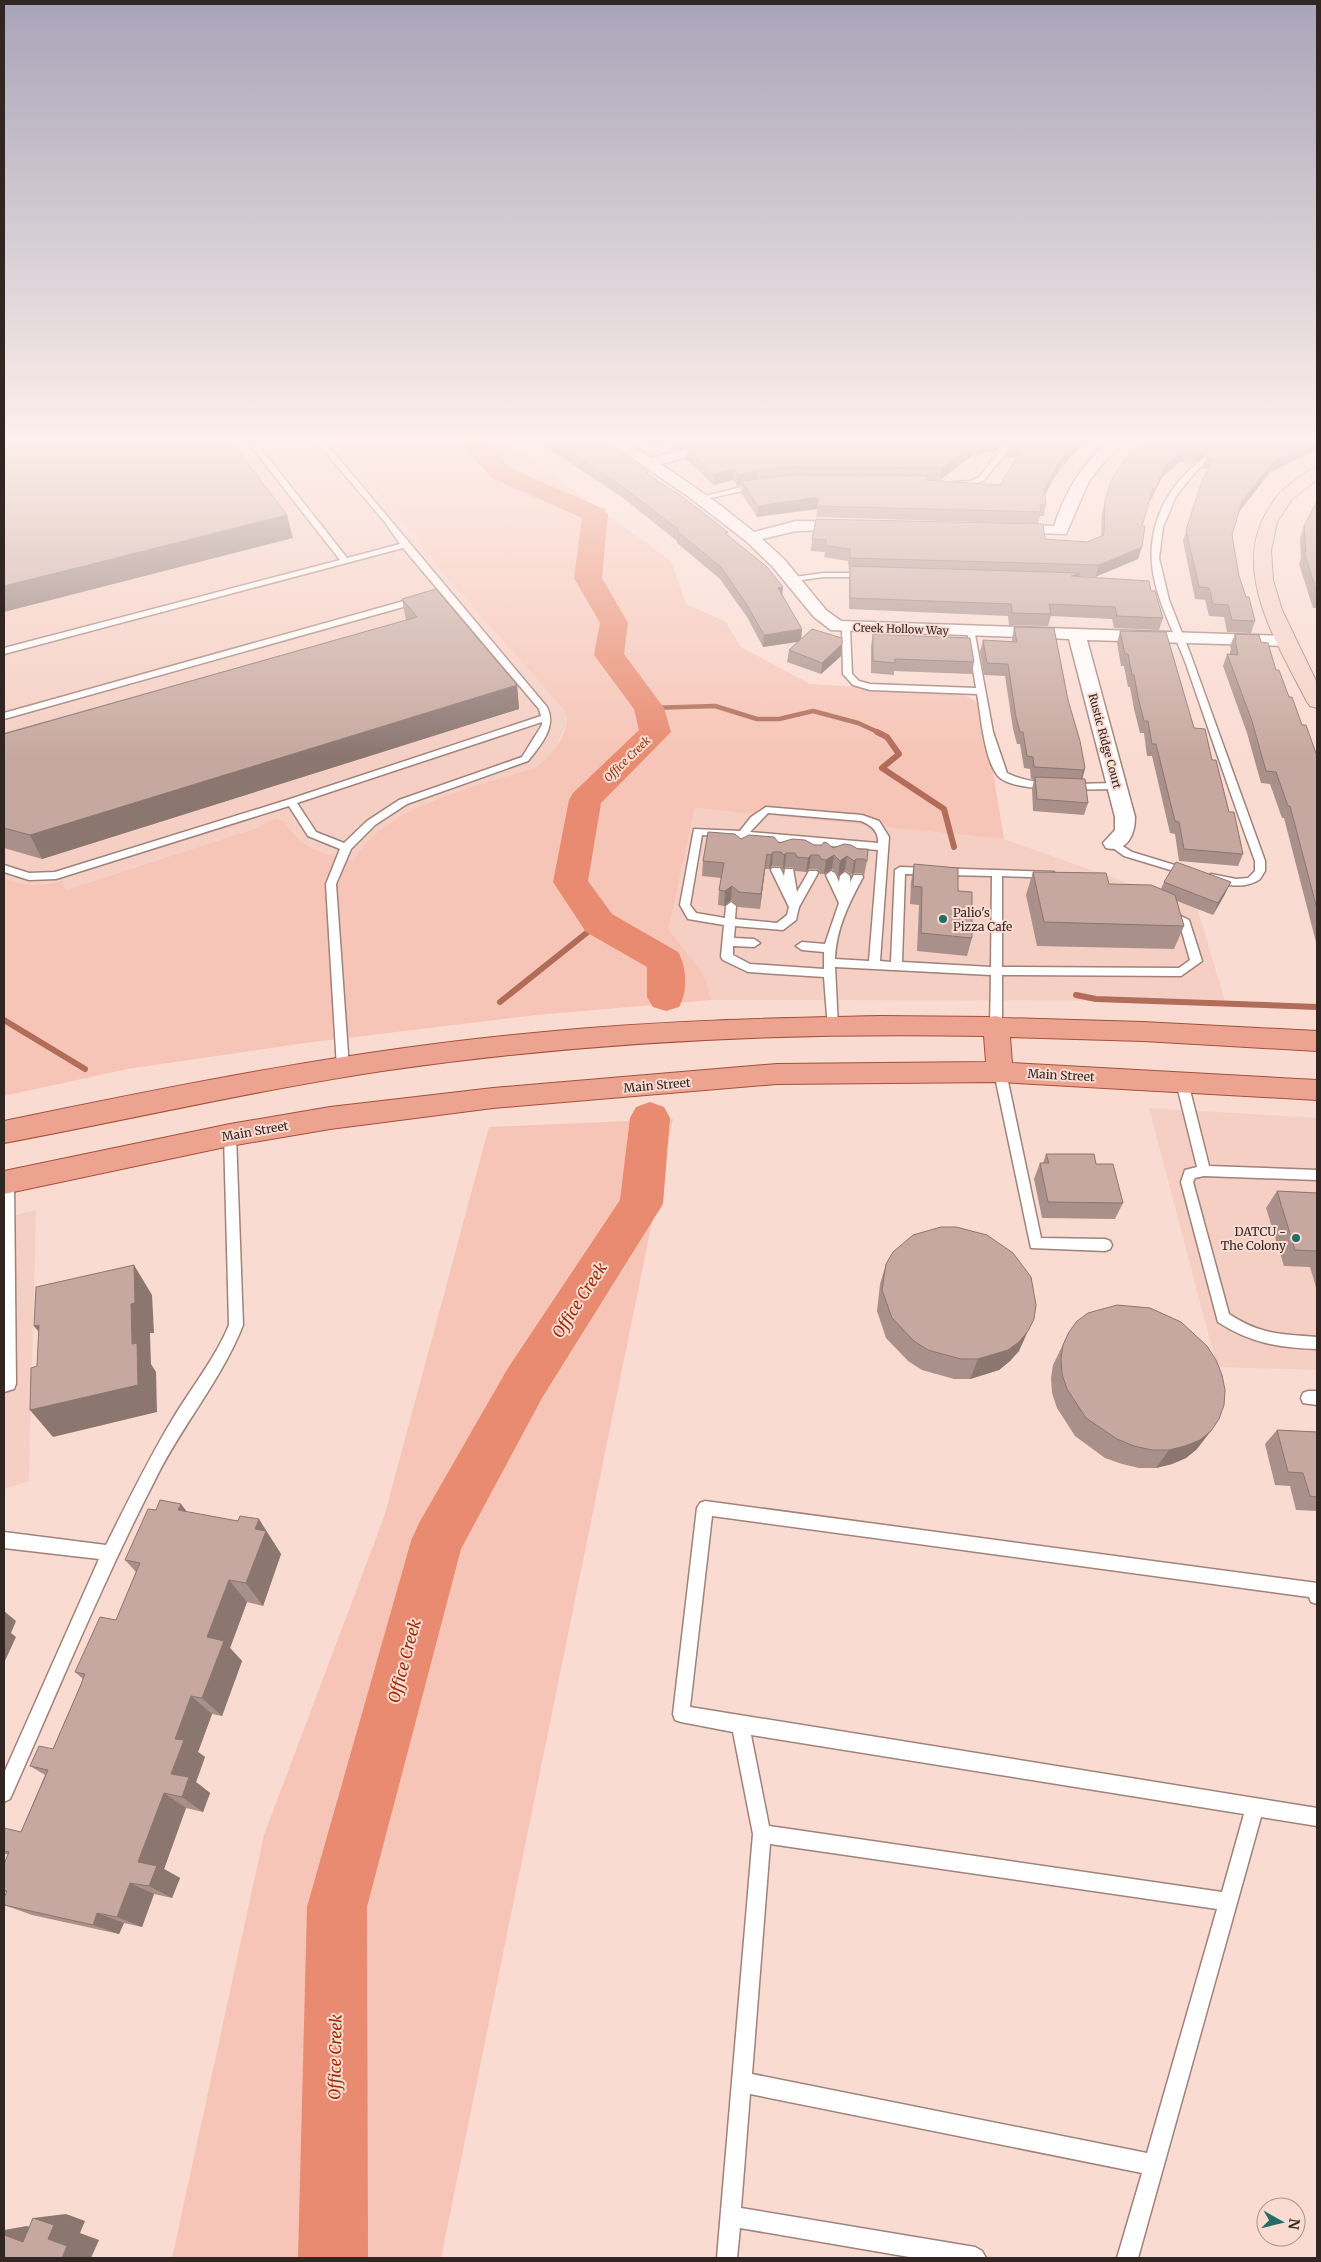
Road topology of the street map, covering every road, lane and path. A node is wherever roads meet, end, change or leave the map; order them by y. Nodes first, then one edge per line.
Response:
1 (335, 547) edge
2 (399, 547) edge
3 (406, 547) edge
4 (762, 547) edge
5 (1155, 547) edge
6 (1262, 547) edge
7 (346, 560) junction
8 (880, 575) edge
9 (794, 579) junction
10 (426, 598) edge
11 (846, 628) junction
12 (971, 632) junction
13 (1077, 635) junction
14 (1180, 637) junction
15 (1287, 641) junction
16 (4, 651) edge
17 (981, 691) junction
18 (1317, 702) edge
19 (4, 716) edge
20 (546, 717) junction
21 (1116, 786) junction
22 (291, 802) junction
23 (743, 834) junction
24 (1113, 843) joint
25 (883, 847) junction
26 (346, 848) junction
27 (741, 849) edge
28 (4, 868) edge
29 (776, 870) dead end
30 (789, 871) dead end
31 (997, 872) junction
32 (808, 873) edge
33 (1060, 874) edge
34 (831, 875) dead end
35 (844, 876) dead end
36 (858, 877) dead end
37 (844, 902) junction
38 (731, 906) dead end
39 (794, 907) junction
40 (1162, 910) edge
41 (730, 922) junction
42 (728, 942) junction
43 (754, 944) dead end
44 (802, 946) dead end
45 (829, 948) junction
46 (874, 964) junction
47 (896, 965) junction
48 (829, 968) junction
49 (996, 971) junction
50 (996, 1025) junction
51 (832, 1026) junction
52 (1317, 1041) edge
53 (343, 1068) junction
54 (1000, 1072) junction
55 (1182, 1082) junction
56 (1317, 1090) edge
57 (4, 1132) edge
58 (230, 1135) junction
59 (1204, 1171) junction
60 (1317, 1175) edge
61 (6, 1182) edge
62 (6, 1244) edge
63 (1105, 1245) dead end
64 (1317, 1343) edge
65 (4, 1385) edge
66 (4, 1540) edge
67 (110, 1553) junction
68 (1317, 1596) edge
69 (740, 1725) junction
70 (4, 1794) edge
71 (1256, 1808) junction
72 (1317, 1817) edge
73 (762, 1834) junction
74 (1229, 1902) junction
75 (741, 2082) junction
76 (1154, 2165) junction
77 (730, 2216) junction
78 (727, 2258) edge
79 (975, 2258) edge
80 (1128, 2258) edge

1 - 7 lane
2 - 7 lane
3 - 20 lane
4 - 9 street, Creek Hollow Way
5 - 14 lane
6 - 15 street
7 - 16 lane
8 - 9 lane
9 - 11 street, Creek Hollow Way
10 - 19 lane
11 - 12 street, Creek Hollow Way
11 - 17 lane
12 - 13 street, Creek Hollow Way
12 - 17 lane
13 - 14 street, Creek Hollow Way
13 - 21 street, Rustic Ridge Court
14 - 15 street, Creek Hollow Way
14 - 24 lane
15 - 18 street
17 - 21 lane
20 - 22 lane
20 - 26 lane
21 - 24 street, Rustic Ridge Court
22 - 26 lane
22 - 28 lane
23 - 25 lane
23 - 25 lane
23 - 27 lane
23 - 41 lane
25 - 46 lane
26 - 53 lane
29 - 39 lane
30 - 39 lane
31 - 33 lane
31 - 47 lane
31 - 49 lane
32 - 39 lane
34 - 37 lane
35 - 37 lane
36 - 37 lane
37 - 45 lane
38 - 41 lane
39 - 41 lane
40 - 49 lane
41 - 42 lane
42 - 43 lane
42 - 48 lane
44 - 45 lane
45 - 48 lane
46 - 47 lane
46 - 48 lane
47 - 49 lane
48 - 51 lane
49 - 50 lane
50 - 51 main road
50 - 52 main road
50 - 54 main road
51 - 53 main road
53 - 57 main road
54 - 55 main road, Main Street
54 - 58 main road, Main Street
54 - 63 lane
55 - 56 main road, Main Street
55 - 59 lane
58 - 61 main road, Main Street
58 - 67 lane
59 - 60 lane
59 - 64 lane
61 - 62 lane
62 - 65 lane
66 - 67 lane
67 - 70 lane
68 - 69 lane
69 - 71 lane
69 - 73 lane
71 - 72 lane
71 - 74 lane
73 - 74 lane
73 - 75 lane
74 - 76 lane
75 - 76 lane
75 - 77 lane
76 - 80 lane
77 - 78 lane
77 - 79 lane

